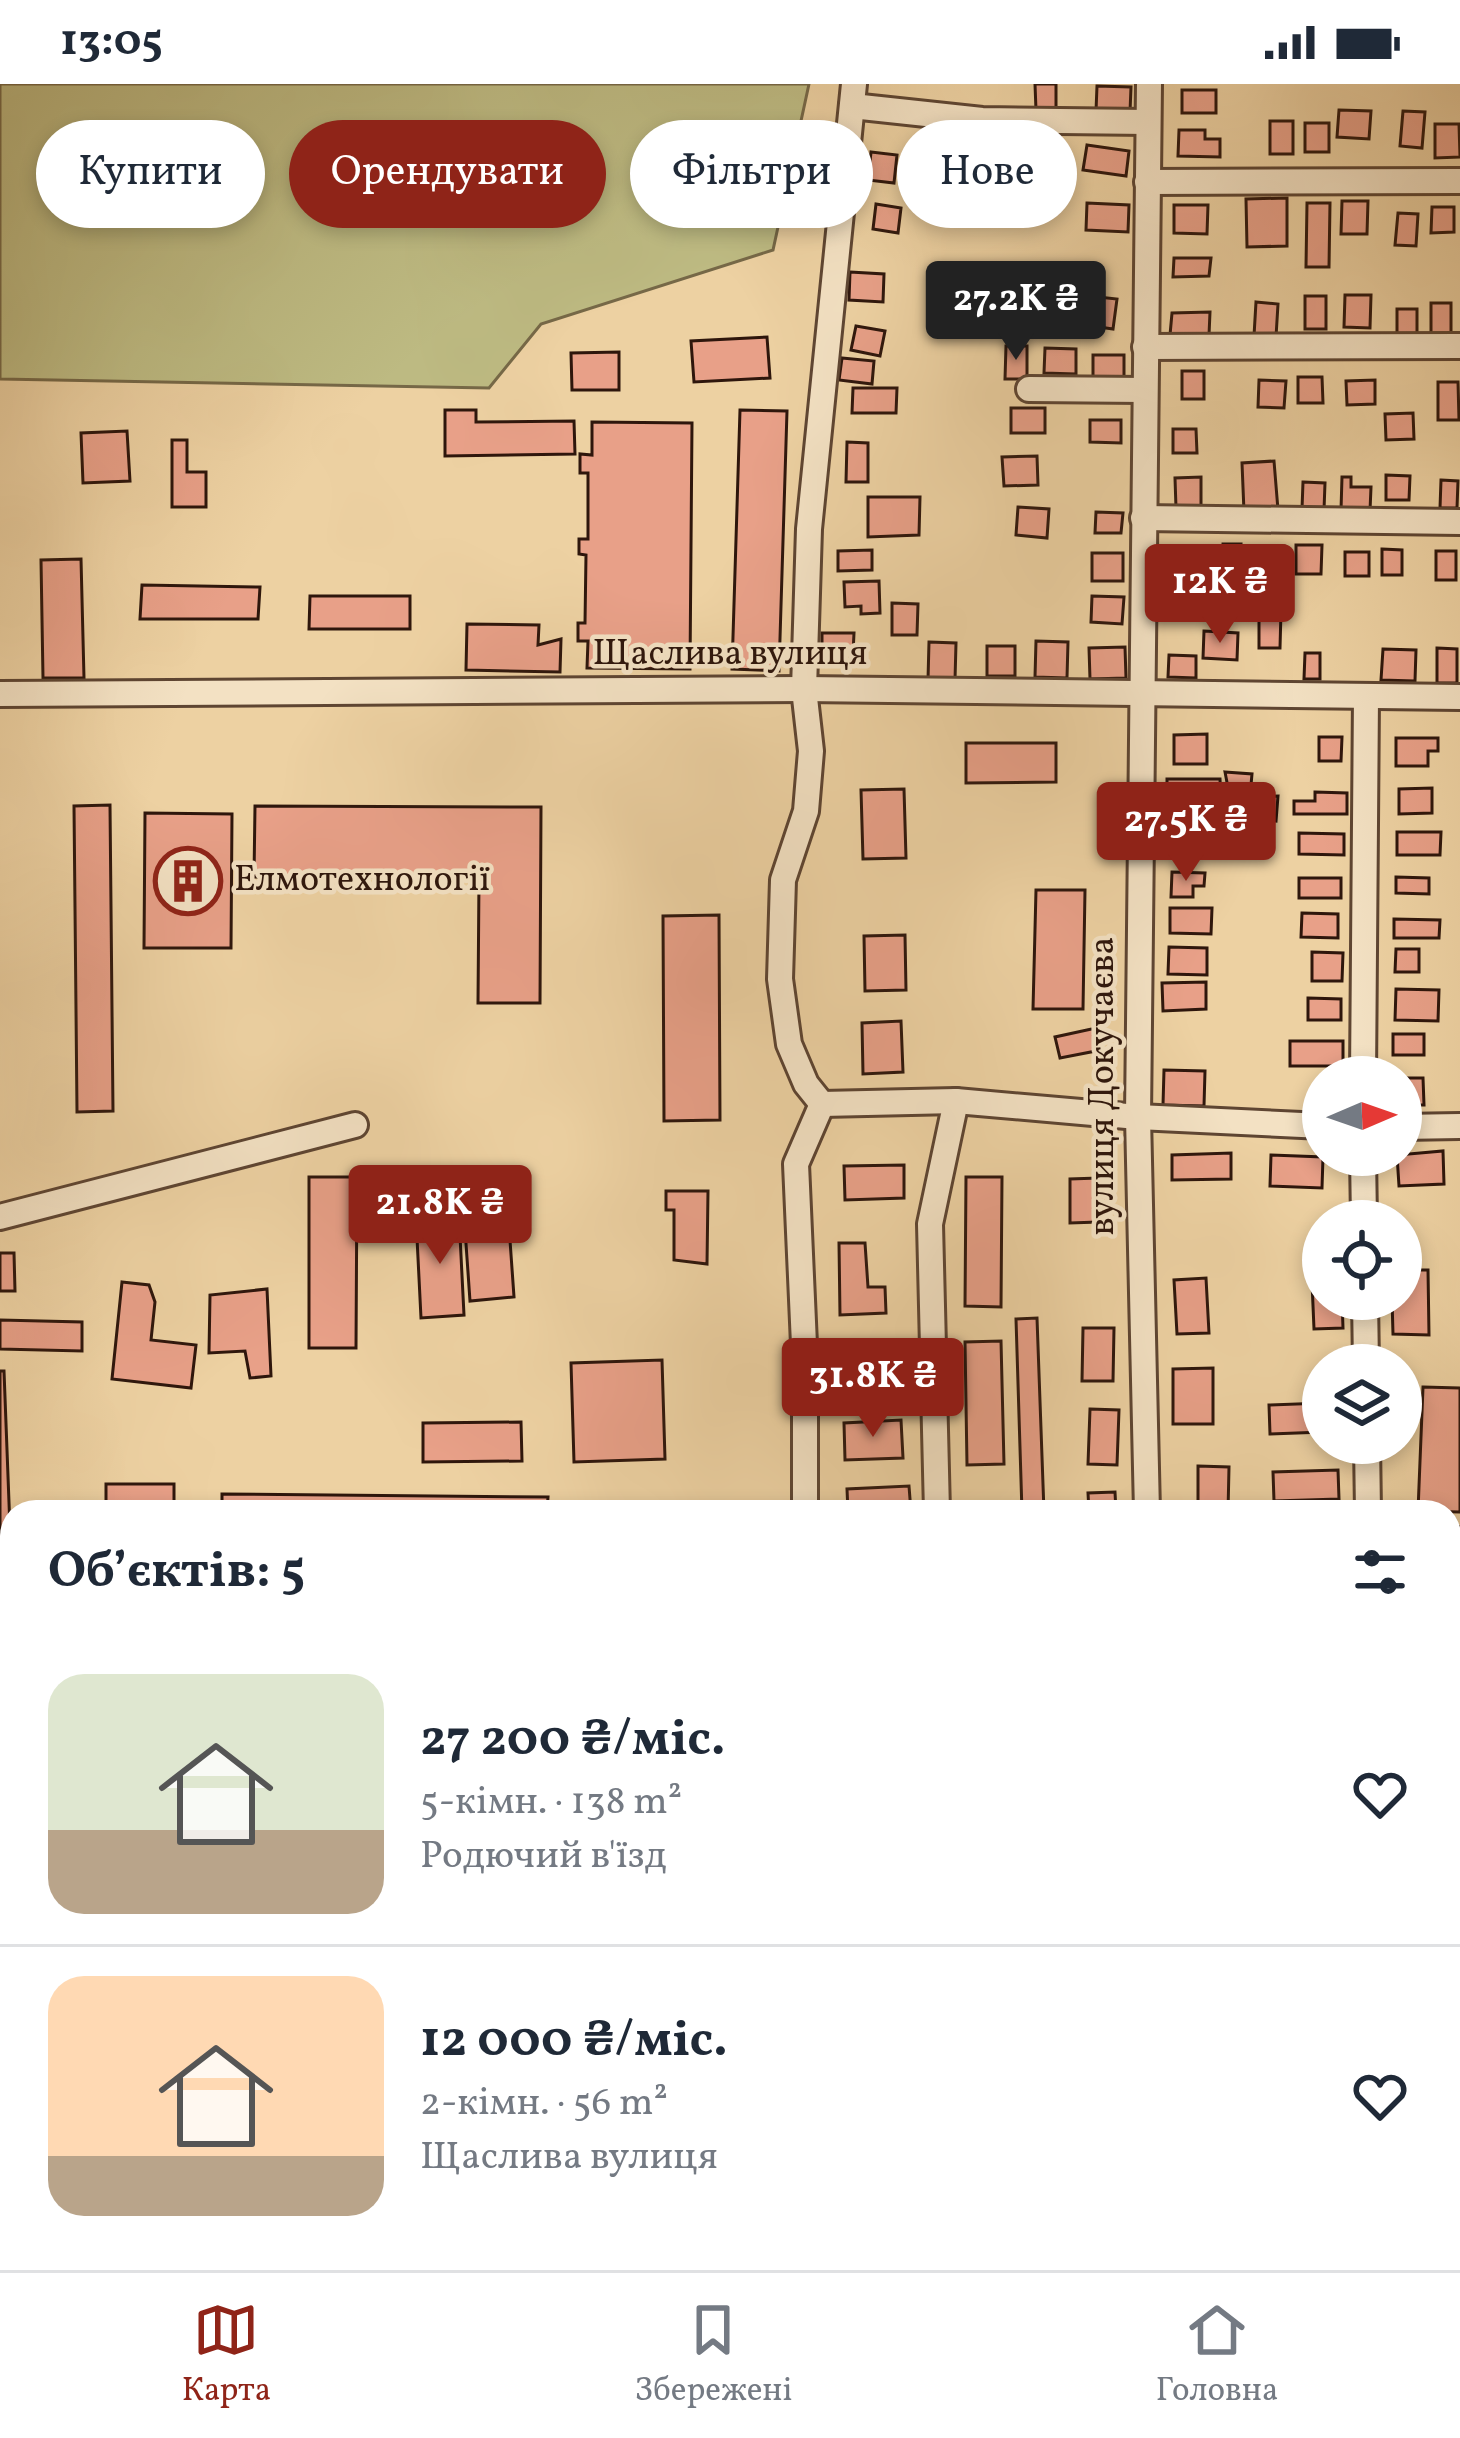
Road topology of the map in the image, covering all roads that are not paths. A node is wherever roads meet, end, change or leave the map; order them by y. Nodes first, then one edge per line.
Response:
1 (1148, 84) edge
2 (853, 95) edge
3 (1148, 122) junction
4 (1460, 181) edge
5 (1147, 182) junction
6 (1460, 346) edge
7 (1145, 347) junction
8 (1029, 389) dead end
9 (1144, 389) junction
10 (1143, 518) junction
11 (1460, 522) edge
12 (804, 689) junction
13 (0, 694) edge
14 (1142, 694) junction
15 (1366, 695) junction
16 (1460, 697) edge
17 (1363, 1056) edge
18 (956, 1101) junction
19 (822, 1103) junction
20 (1138, 1117) junction
21 (355, 1125) dead end
22 (1302, 1125) edge
23 (1460, 1126) edge
24 (1422, 1127) edge
25 (0, 1217) edge
26 (1367, 1464) edge
27 (805, 1500) edge
28 (937, 1500) edge
29 (1147, 1500) edge
30 (1368, 1500) edge

1 - 3 street, вулиця Докучаєва
2 - 3 street
2 - 12 street
3 - 5 street, вулиця Докучаєва
4 - 5 street
5 - 7 street, вулиця Докучаєва
6 - 7 street
7 - 9 street, вулиця Докучаєва
8 - 9 street
9 - 10 street, вулиця Докучаєва
10 - 11 street
10 - 14 street, вулиця Докучаєва
12 - 13 street, Щаслива вулиця
12 - 14 street, Щаслива вулиця
12 - 19 street
14 - 15 street, Щаслива вулиця
14 - 20 street, вулиця Докучаєва
15 - 16 street, Щаслива вулиця
15 - 17 street
18 - 19 street
18 - 20 street
18 - 28 street
19 - 27 street
20 - 22 street
20 - 29 street, вулиця Докучаєва
21 - 25 street
23 - 24 street
26 - 30 street

